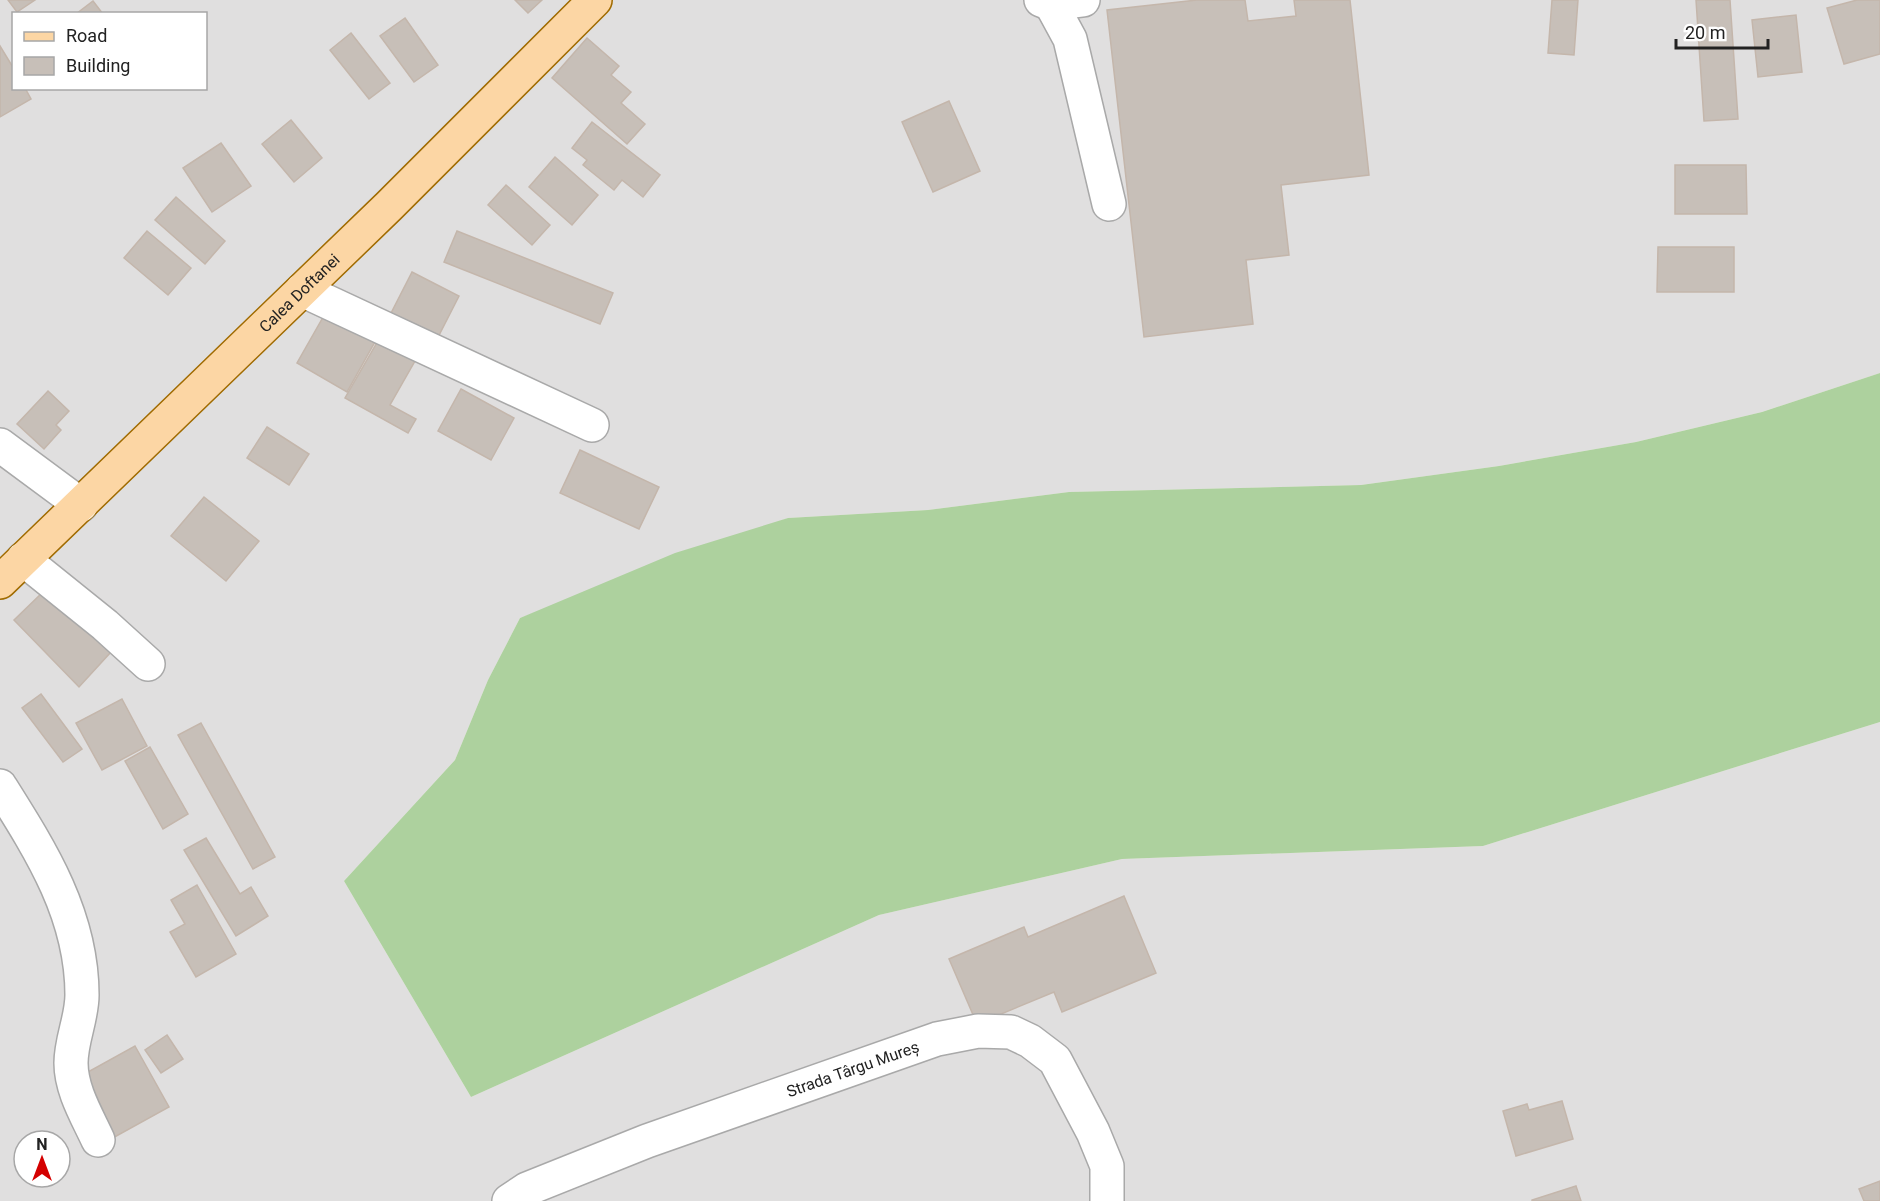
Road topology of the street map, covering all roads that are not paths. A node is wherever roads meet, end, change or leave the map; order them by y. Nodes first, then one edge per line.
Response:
1 (595, 0) edge
2 (1083, 0) edge
3 (1046, 2) edge
4 (1110, 204) dead end
5 (302, 290) junction
6 (592, 425) dead end
7 (0, 445) edge
8 (81, 505) junction
9 (23, 559) junction
10 (0, 582) edge
11 (148, 664) dead end
12 (0, 786) edge
13 (98, 1140) dead end
14 (509, 1201) edge
15 (1107, 1201) edge

1 - 5 main road, Calea Doftanei
2 - 3 street
3 - 4 street
5 - 6 street
5 - 8 main road, Calea Doftanei
7 - 8 street
8 - 9 main road, Calea Doftanei
9 - 10 main road, Calea Doftanei
9 - 11 street
12 - 13 street
14 - 15 street, Strada Târgu Mureș

